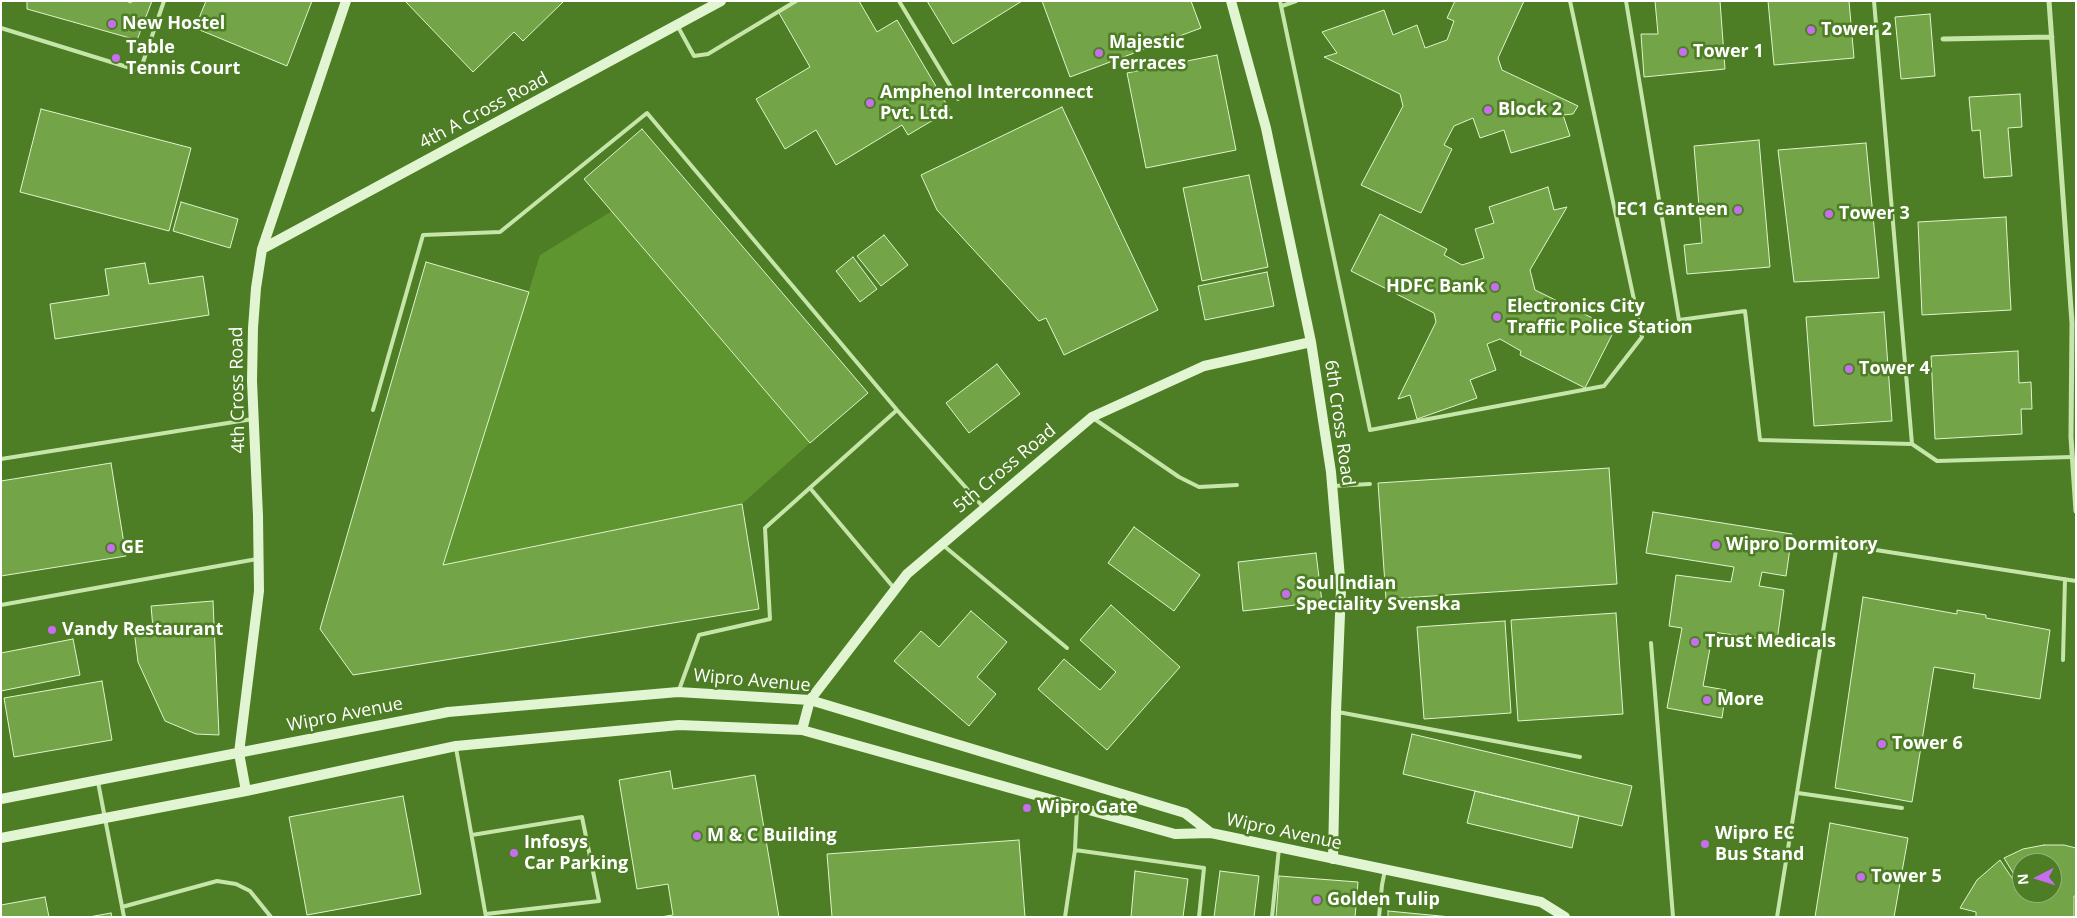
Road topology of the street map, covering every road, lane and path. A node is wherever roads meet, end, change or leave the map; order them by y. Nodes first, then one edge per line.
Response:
1 (164, 1) edge
2 (346, 1) edge
3 (721, 1) edge
4 (796, 1) edge
5 (899, 1) edge
6 (1231, 1) edge
7 (1296, 1) edge
8 (1570, 1) edge
9 (1626, 1) edge
10 (1874, 1) edge
11 (2049, 1) edge
12 (1281, 4) edge
13 (676, 25) junction
14 (1, 28) edge
15 (2052, 37) junction
16 (1943, 39) dead end
17 (958, 99) dead end
18 (262, 249) junction
19 (2074, 322) edge
20 (1311, 342) junction
21 (373, 410) dead end
22 (897, 410) junction
23 (1092, 417) junction
24 (254, 419) junction
25 (1912, 444) junction
26 (2072, 457) junction
27 (1, 459) edge
28 (1370, 484) dead end
29 (1237, 485) dead end
30 (1332, 486) junction
31 (810, 488) junction
32 (984, 508) junction
33 (2076, 511) edge
34 (942, 544) junction
35 (259, 558) junction
36 (2065, 579) junction
37 (2076, 581) edge
38 (895, 589) junction
39 (1, 605) edge
40 (1651, 643) dead end
41 (1067, 648) dead end
42 (2063, 660) dead end
43 (678, 692) junction
44 (810, 700) junction
45 (1336, 712) junction
46 (802, 730) junction
47 (456, 746) junction
48 (238, 753) junction
49 (1580, 757) dead end
50 (98, 780) junction
51 (246, 791) junction
52 (1798, 793) junction
53 (1, 800) edge
54 (1078, 806) junction
55 (1902, 808) dead end
56 (106, 820) junction
57 (1211, 833) junction
58 (472, 836) junction
59 (1, 838) edge
60 (1279, 848) junction
61 (1075, 850) junction
62 (1333, 859) junction
63 (1385, 870) junction
64 (122, 907) junction
65 (486, 915) edge
66 (124, 917) edge
67 (271, 917) edge
68 (1065, 917) edge
69 (1199, 917) edge
70 (1272, 917) edge
71 (1379, 917) edge
72 (1565, 917) edge
73 (1673, 917) edge
74 (1777, 917) edge

1 - 14 lane
2 - 18 street, 4th Cross Road
3 - 13 street, 4th A Cross Road
4 - 13 lane
5 - 17 lane
6 - 20 street, 6th Cross Road
7 - 12 lane
8 - 12 lane
9 - 25 lane
10 - 25 lane
11 - 15 street
13 - 18 street, 4th A Cross Road
15 - 16 street
15 - 19 street
18 - 24 street, 4th Cross Road
19 - 26 street
20 - 23 street, 5th Cross Road
20 - 30 street, 6th Cross Road
21 - 22 lane
22 - 31 lane
22 - 32 lane
23 - 29 lane
23 - 32 street, 5th Cross Road
24 - 27 lane
24 - 35 street, 4th Cross Road
25 - 26 lane
26 - 33 street
28 - 30 lane
30 - 45 street, 6th Cross Road
31 - 38 lane
31 - 43 lane
32 - 34 street, 5th Cross Road
34 - 38 street, 5th Cross Road
34 - 41 lane
35 - 39 lane
35 - 48 street, 4th Cross Road
36 - 37 lane
36 - 42 lane
36 - 52 lane
38 - 44 street, 5th Cross Road
40 - 73 lane
43 - 44 street, Wipro Avenue
43 - 48 street, Wipro Avenue
44 - 46 street, 5th Cross Road
44 - 57 street, Wipro Avenue
45 - 49 lane
45 - 62 street, 6th Cross Road
46 - 47 street
46 - 54 street
47 - 51 street
47 - 58 lane
48 - 50 street, Wipro Avenue
48 - 51 street, 4th Cross Road
50 - 53 street, Wipro Avenue
50 - 56 lane
51 - 56 street
52 - 55 lane
52 - 74 lane
54 - 57 street
54 - 61 lane
56 - 59 street
56 - 64 lane
57 - 60 street, Wipro Avenue
58 - 65 lane
58 - 65 lane
60 - 62 street, Wipro Avenue
60 - 70 lane
61 - 68 lane
61 - 69 lane
62 - 63 street, Wipro Avenue
63 - 71 lane
63 - 72 street, Wipro Avenue
64 - 66 lane
64 - 67 lane

